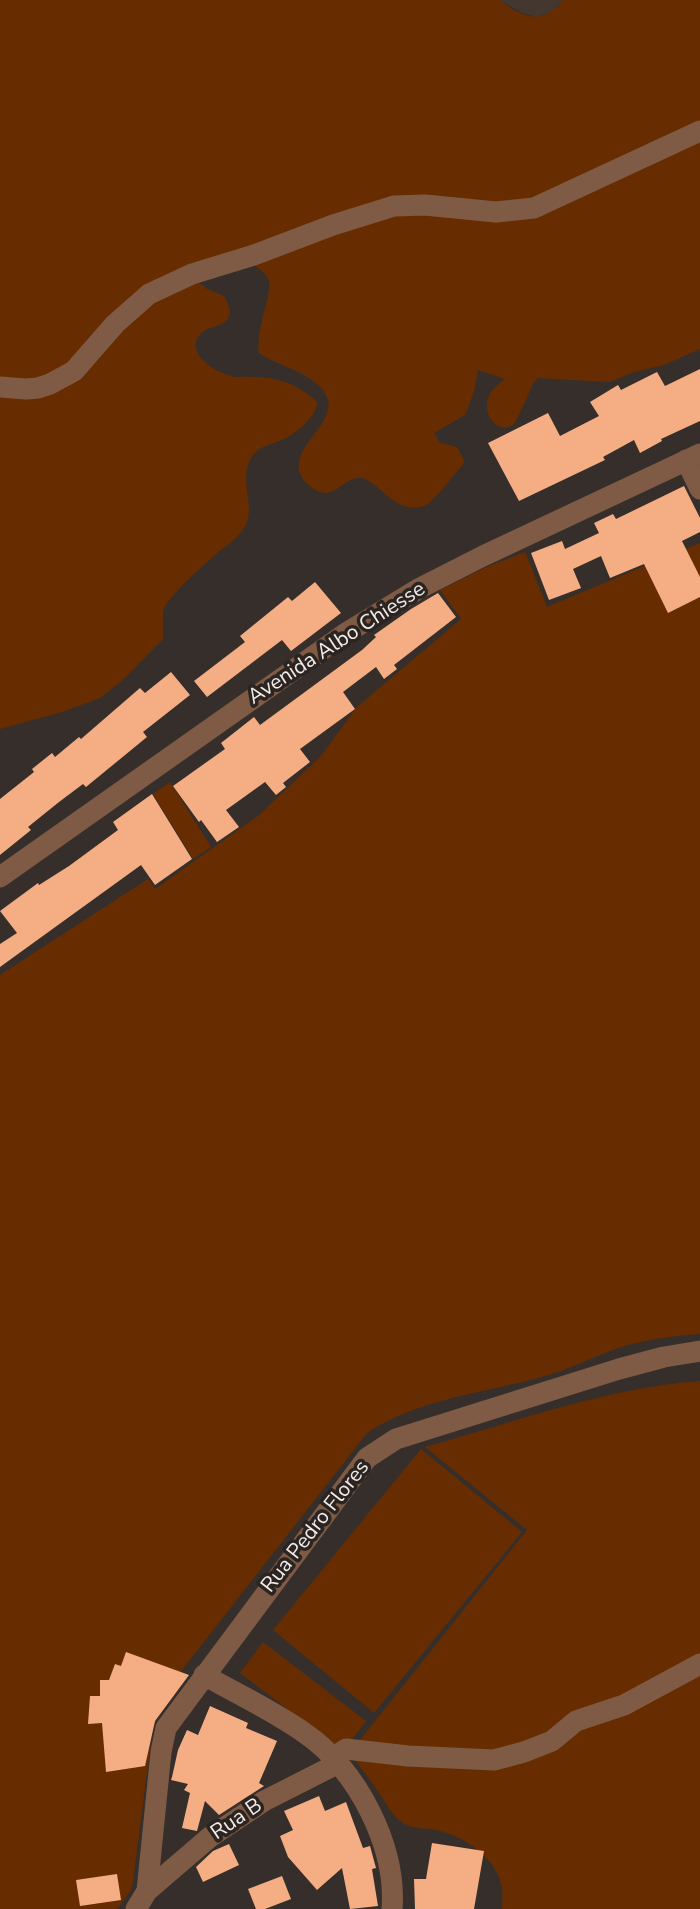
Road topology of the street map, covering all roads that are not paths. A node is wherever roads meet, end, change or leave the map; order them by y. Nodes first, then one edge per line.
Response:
1 (700, 131) edge
2 (0, 387) edge
3 (693, 457) edge
4 (700, 489) edge
5 (0, 877) edge
6 (700, 1351) edge
7 (700, 1664) edge
8 (204, 1675) junction
9 (335, 1761) junction
10 (142, 1900) edge
11 (392, 1909) edge

1 - 2 street
3 - 4 street
3 - 5 street, Avenida Albo Chiesse
6 - 8 street, Rua Pedro Flores
7 - 9 street, Rua B
8 - 9 street
8 - 10 street, Rua Pedro Flores
9 - 10 street, Rua B
9 - 11 street

